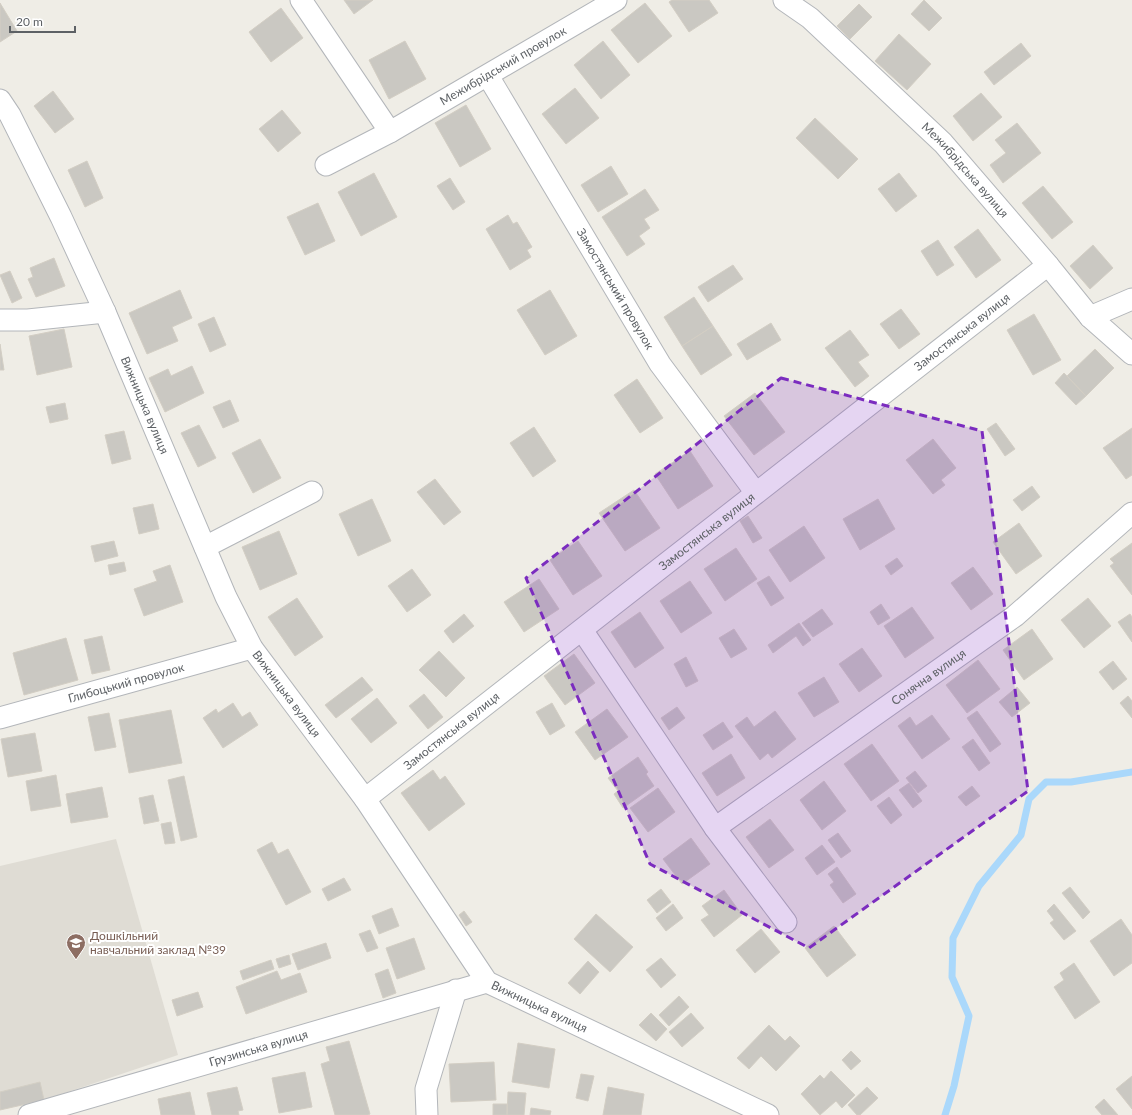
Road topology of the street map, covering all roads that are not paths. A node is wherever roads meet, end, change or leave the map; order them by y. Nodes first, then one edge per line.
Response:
1 (301, 0) edge
2 (616, 0) edge
3 (784, 0) edge
4 (488, 76) junction
5 (0, 100) edge
6 (390, 132) junction
7 (326, 165) dead end
8 (1048, 265) junction
9 (1132, 299) edge
10 (105, 312) junction
11 (1090, 316) junction
12 (0, 320) edge
13 (1132, 354) edge
14 (312, 492) dead end
15 (756, 493) junction
16 (1132, 513) edge
17 (205, 547) junction
18 (582, 630) junction
19 (252, 648) junction
20 (0, 718) edge
21 (365, 799) junction
22 (715, 828) junction
23 (786, 922) dead end
24 (487, 982) junction
25 (456, 990) junction
26 (29, 1115) edge
27 (427, 1115) edge
28 (768, 1115) edge

1 - 6 street
2 - 4 street, Межибрідський провулок
3 - 8 street, Межибрідська вулиця
4 - 6 street, Межибрідський провулок
4 - 15 street, Замостянський провулок
5 - 10 street, Вижницька вулиця
6 - 7 street, Межибрідський провулок
8 - 11 street, Межибрідська вулиця
8 - 15 street, Замостянська вулиця
9 - 11 street
10 - 12 street
10 - 17 street, Вижницька вулиця
11 - 13 street, Межибрідська вулиця
14 - 17 street
15 - 18 street, Замостянська вулиця
16 - 22 street, Сонячна вулиця
17 - 19 street, Вижницька вулиця
18 - 21 street, Замостянська вулиця
18 - 22 street
19 - 20 street, Глибоцький провулок
19 - 21 street, Вижницька вулиця
21 - 24 street, Вижницька вулиця
22 - 23 street
24 - 25 street, Грузинська вулиця
24 - 28 street, Вижницька вулиця
25 - 26 street, Грузинська вулиця
25 - 27 street

